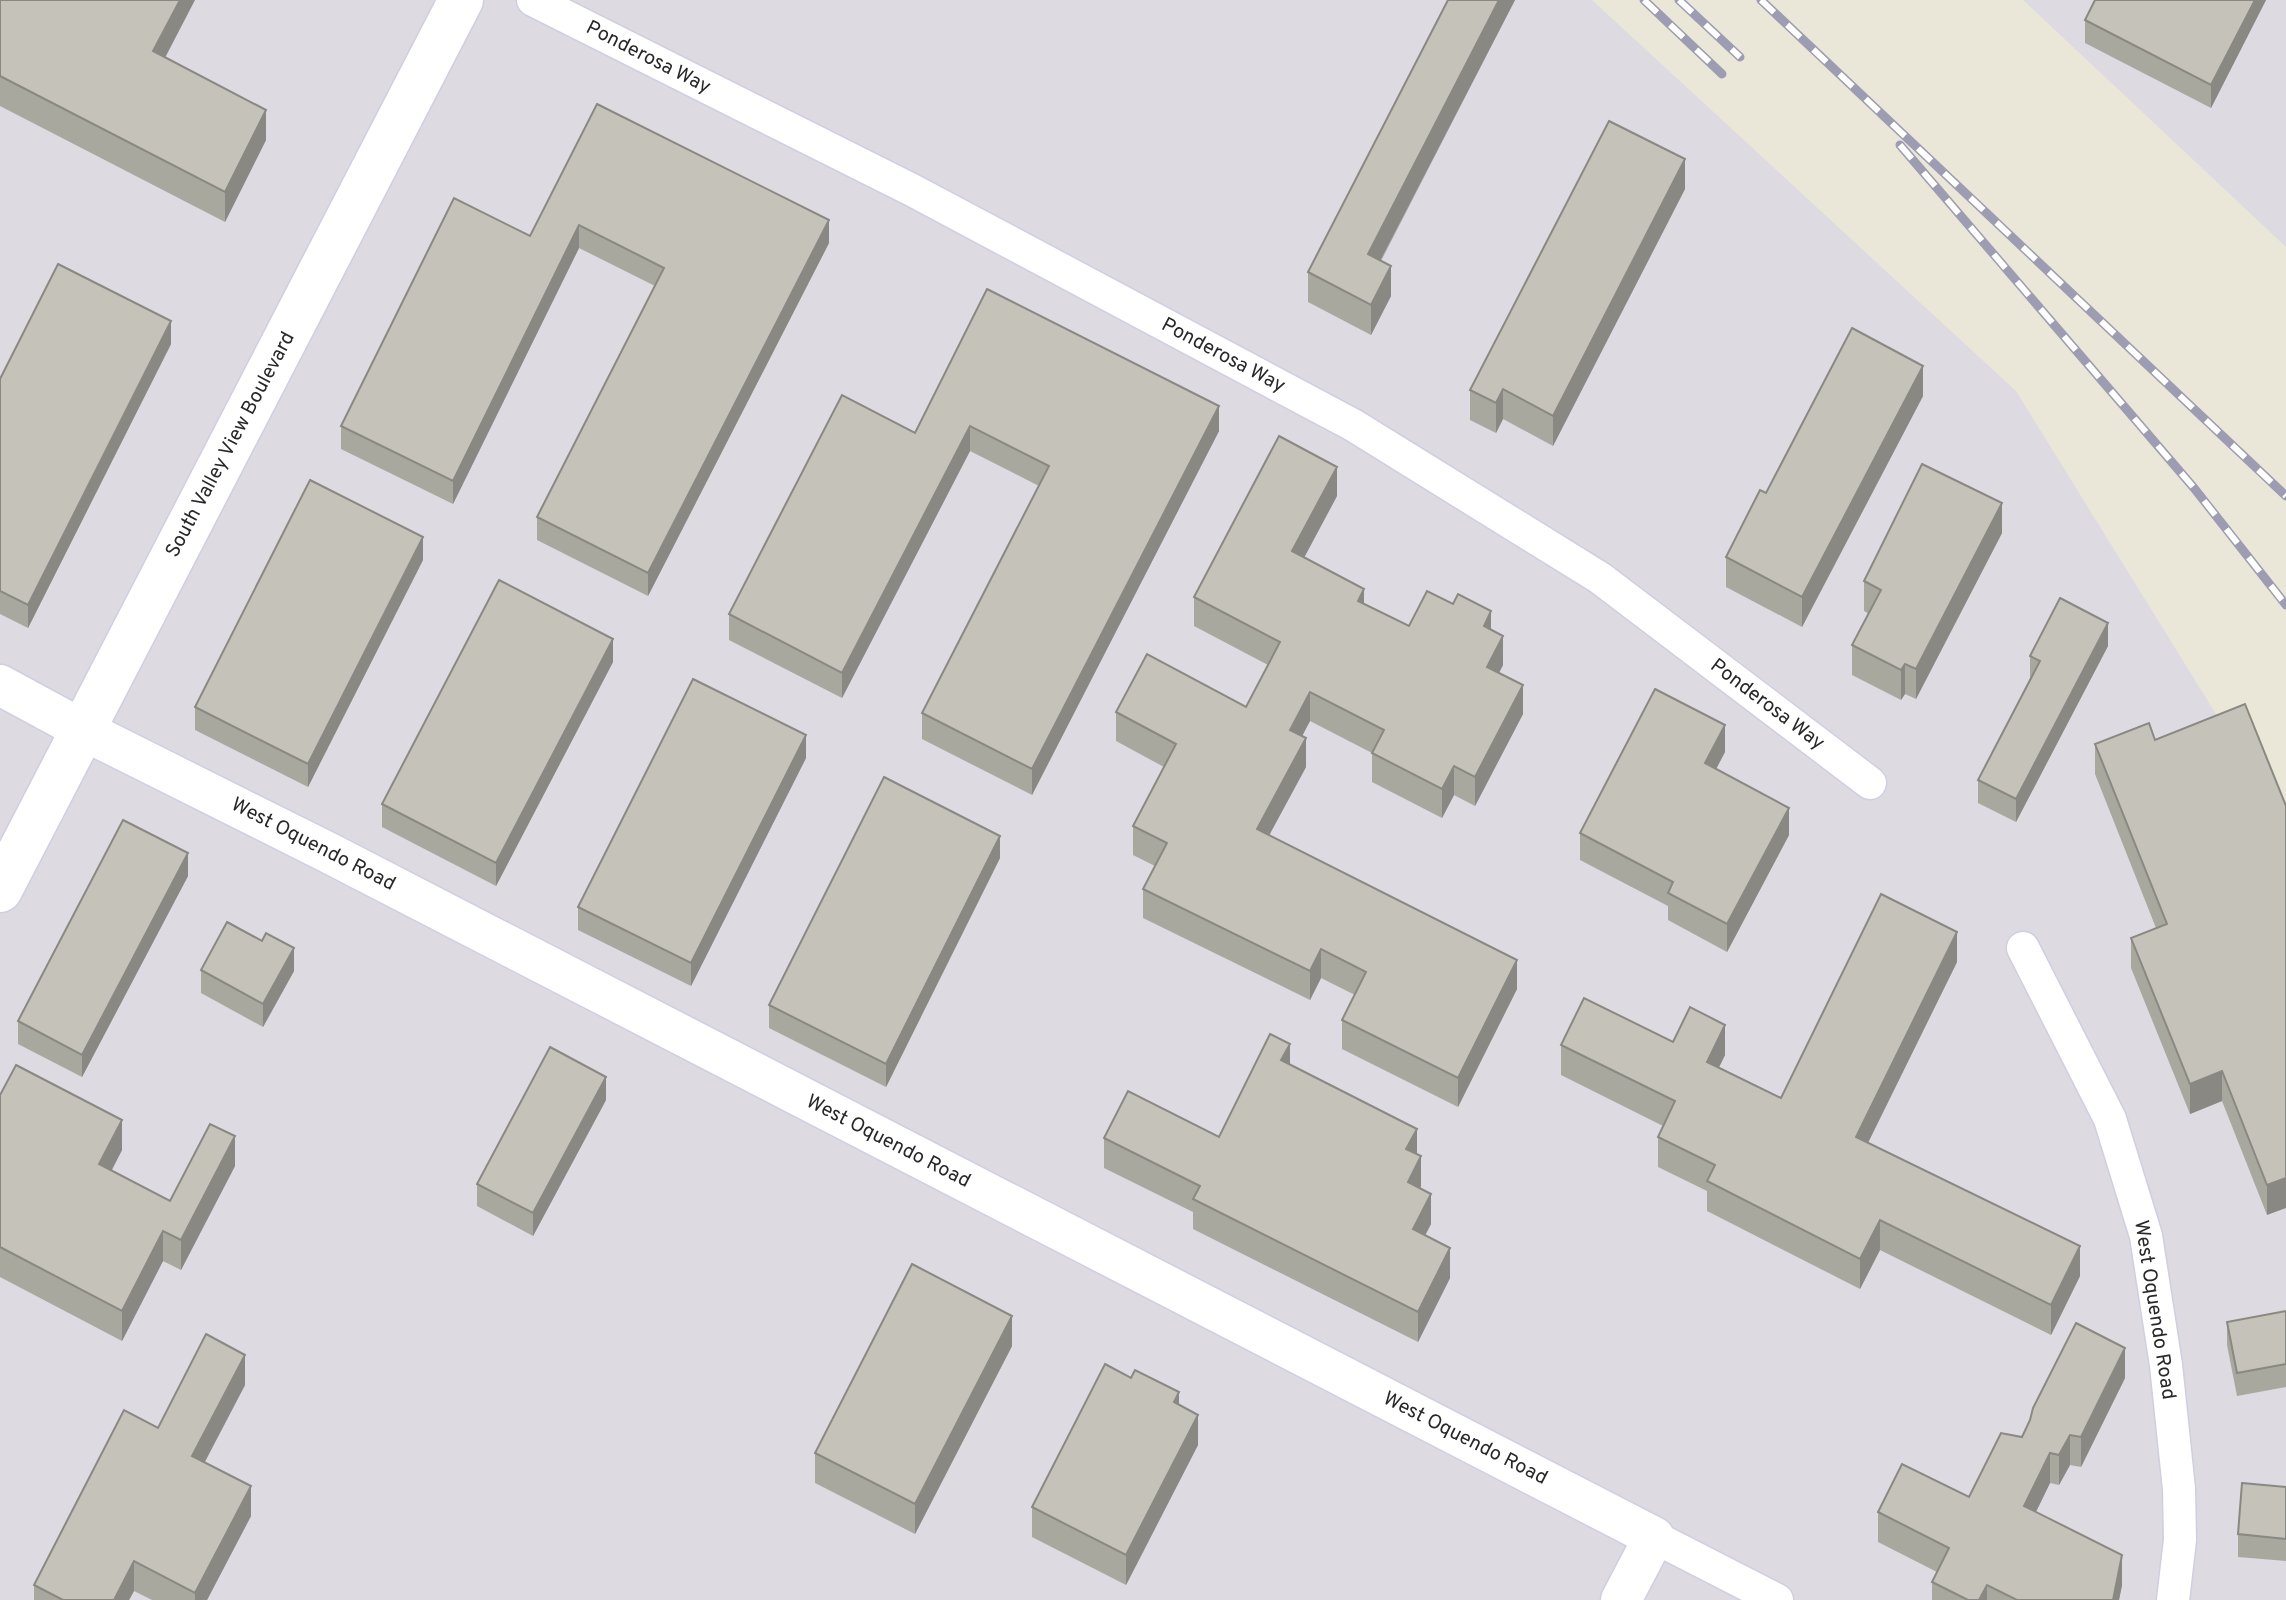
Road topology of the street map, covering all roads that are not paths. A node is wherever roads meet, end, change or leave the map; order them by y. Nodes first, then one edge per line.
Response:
1 (461, 0) edge
2 (533, 0) edge
3 (0, 685) edge
4 (83, 730) junction
5 (1870, 783) dead end
6 (0, 890) edge
7 (2023, 948) dead end
8 (1654, 1537) junction
9 (1621, 1600) edge
10 (1777, 1600) edge
11 (2173, 1600) edge

1 - 4 main road, South Valley View Boulevard
2 - 5 street, Ponderosa Way
3 - 4 street, West Oquendo Road
4 - 6 main road, South Valley View Boulevard
4 - 8 street, West Oquendo Road
7 - 11 street, West Oquendo Road
8 - 9 street
8 - 10 street, West Oquendo Road

